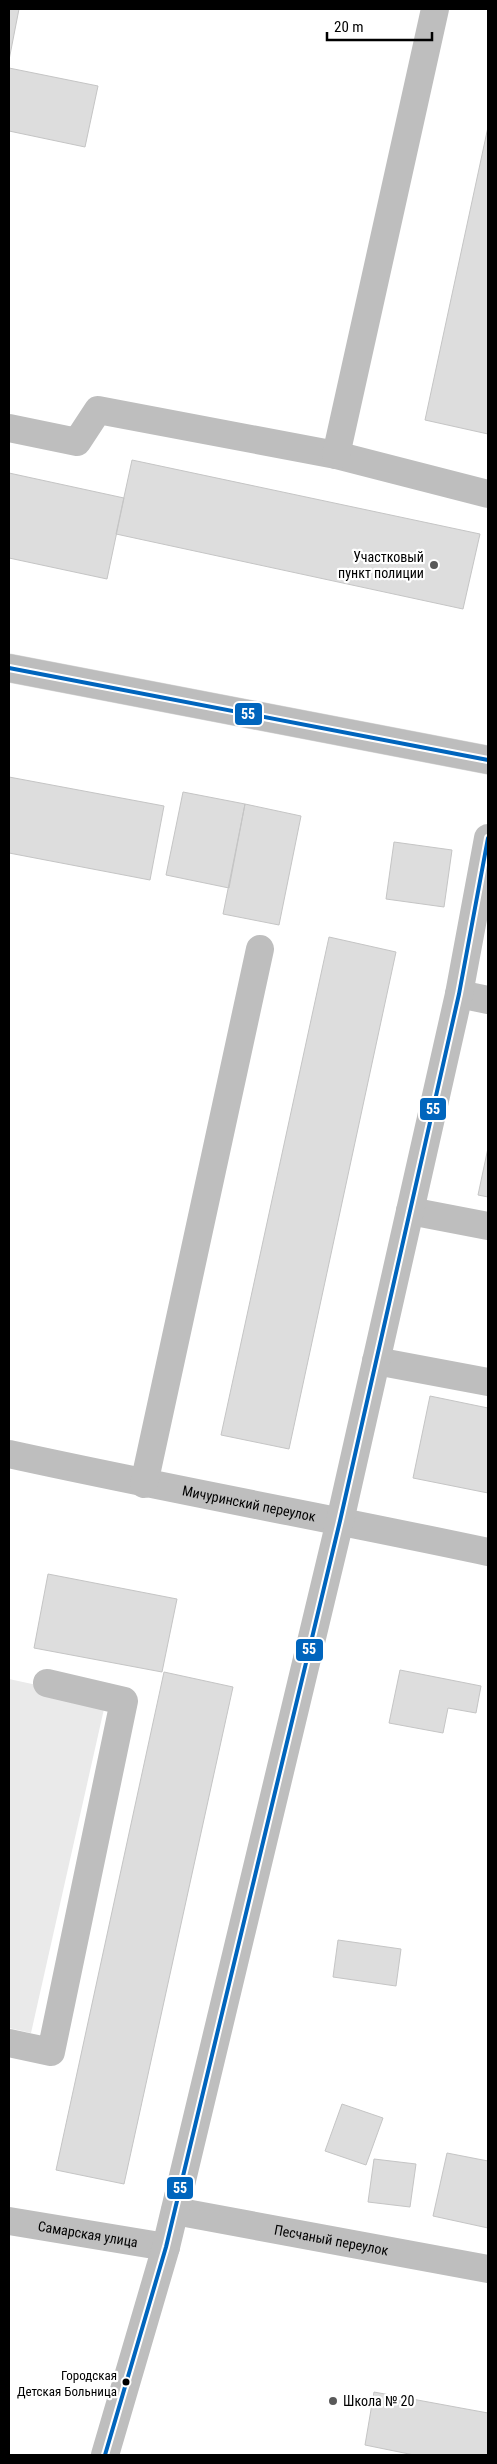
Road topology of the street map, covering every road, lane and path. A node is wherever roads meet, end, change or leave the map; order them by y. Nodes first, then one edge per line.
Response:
1 (435, 9) edge
2 (9, 428) edge
3 (336, 455) junction
4 (488, 494) edge
5 (9, 668) edge
6 (488, 760) edge
7 (488, 838) edge
8 (260, 949) dead end
9 (460, 994) junction
10 (488, 1000) edge
11 (410, 1212) junction
12 (488, 1226) edge
13 (376, 1361) junction
14 (488, 1382) edge
15 (9, 1454) edge
16 (144, 1484) junction
17 (340, 1521) junction
18 (488, 1552) edge
19 (47, 1684) dead end
20 (9, 2043) edge
21 (174, 2211) junction
22 (9, 2221) edge
23 (166, 2247) junction
24 (488, 2269) edge
25 (104, 2455) edge

1 - 3 street
2 - 3 street
3 - 4 street
5 - 6 main road
7 - 9 street
8 - 16 street
9 - 10 street
9 - 11 street
11 - 12 street
11 - 13 street
13 - 14 street
13 - 17 street
15 - 16 street, Мичуринский переулок
16 - 17 street, Мичуринский переулок
17 - 18 street, Мичуринский переулок
17 - 21 street
19 - 20 street
21 - 23 street
21 - 24 street, Песчаный переулок
22 - 23 street, Самарская улица
23 - 25 street

